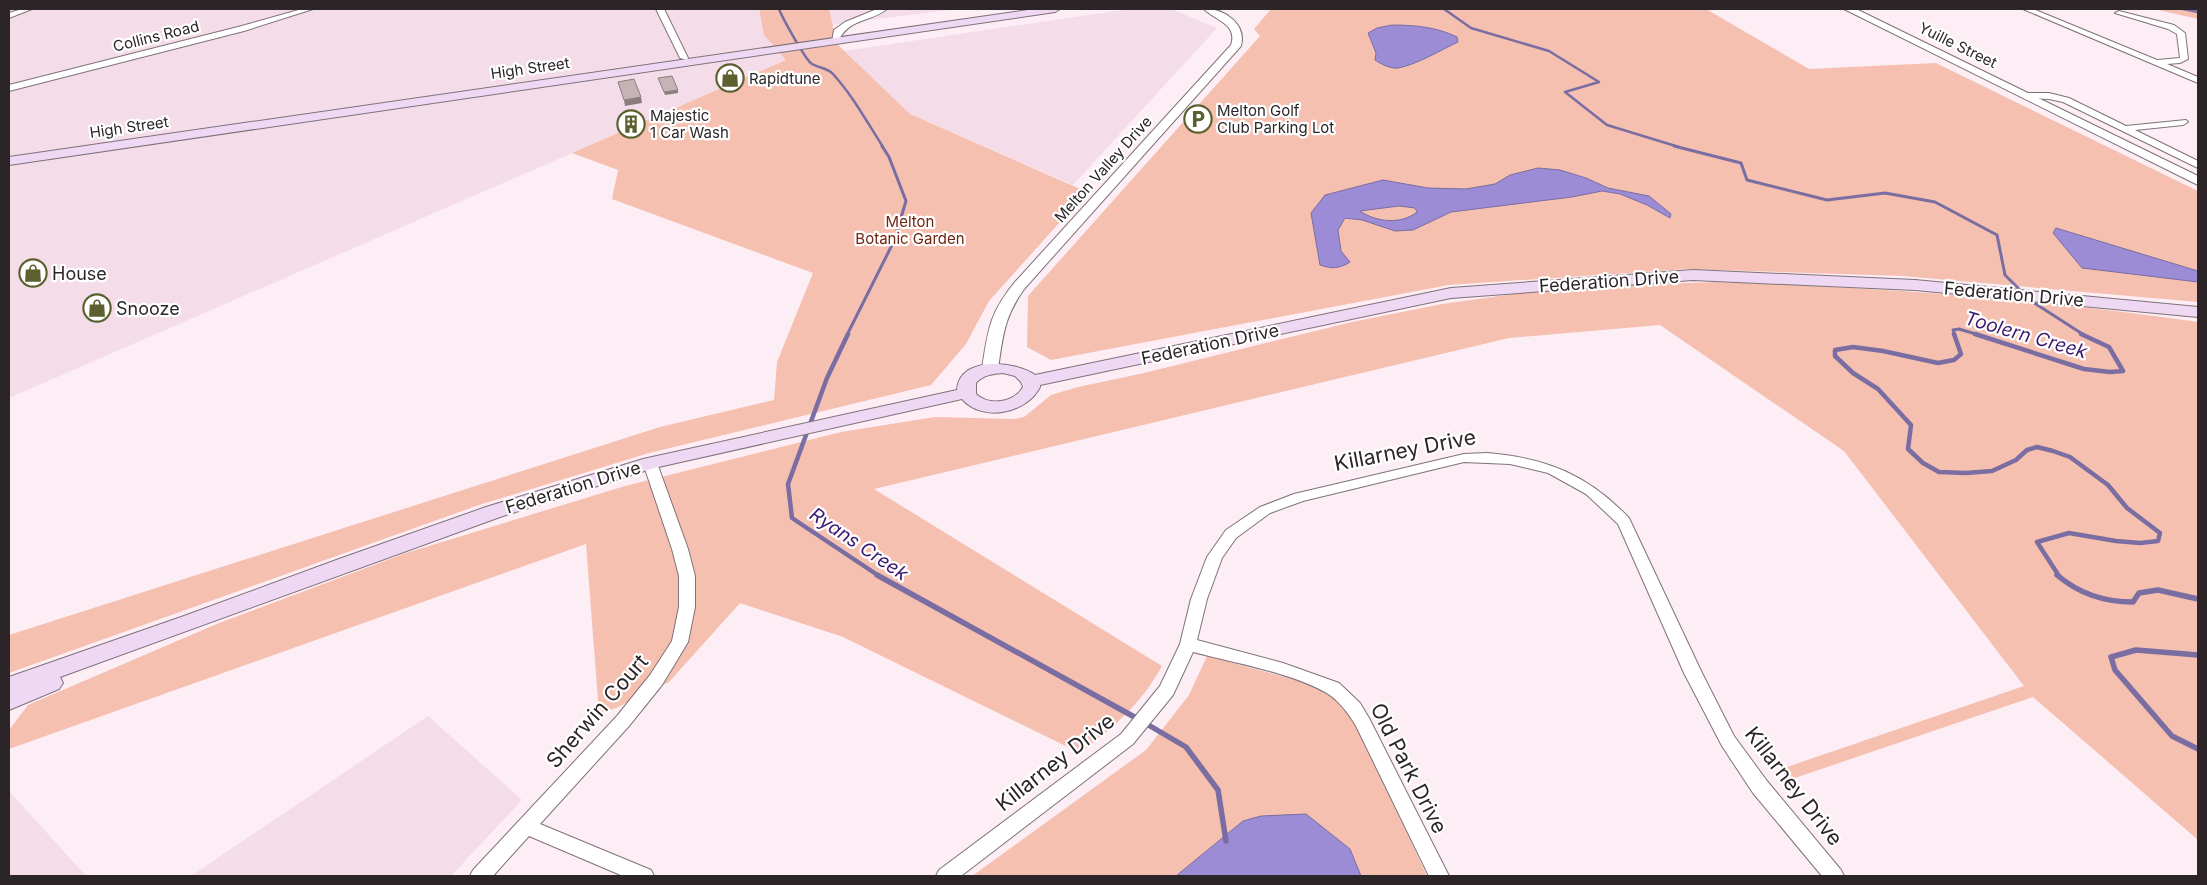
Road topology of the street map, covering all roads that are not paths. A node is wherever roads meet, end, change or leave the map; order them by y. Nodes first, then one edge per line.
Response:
1 (28, 9) edge
2 (281, 9) edge
3 (309, 9) edge
4 (660, 9) edge
5 (883, 9) edge
6 (1025, 9) edge
7 (1055, 9) edge
8 (1209, 9) edge
9 (1849, 9) edge
10 (2027, 9) edge
11 (295, 13) junction
12 (2119, 13) dead end
13 (9, 16) edge
14 (854, 22) junction
15 (849, 36) junction
16 (835, 38) junction
17 (800, 43) junction
18 (748, 53) joint
19 (2156, 62) junction
20 (689, 66) junction
21 (2198, 80) edge
22 (9, 88) edge
23 (2027, 96) junction
24 (2183, 122) dead end
25 (2123, 129) junction
26 (9, 156) edge
27 (9, 161) edge
28 (2198, 165) edge
29 (2198, 180) edge
30 (2197, 312) edge
31 (990, 369) junction
32 (1032, 381) junction
33 (966, 394) junction
34 (650, 463) junction
35 (192, 622) junction
36 (1188, 644) junction
37 (9, 686) edge
38 (9, 701) edge
39 (525, 826) junction
40 (480, 876) edge
41 (644, 876) edge
42 (946, 876) edge
43 (1439, 876) edge
44 (1834, 876) edge

1 - 13 street
2 - 11 street
3 - 11 street, Collins Road
4 - 20 street
5 - 14 street
6 - 15 main road, High Street
7 - 15 main road, High Street
8 - 31 street, Melton Valley Drive
9 - 23 street, Yuille Street
10 - 19 street
11 - 22 street, Collins Road
12 - 19 street
14 - 15 street
14 - 16 street
15 - 16 main road, High Street
16 - 17 main road, High Street
17 - 18 main road, High Street
17 - 20 main road, High Street
18 - 20 main road
19 - 21 street
20 - 26 main road, High Street
20 - 27 main road, High Street
23 - 25 street, Yuille Street
23 - 29 street, Yuille Street
24 - 25 street
25 - 28 street, Yuille Street
30 - 32 main road, Federation Drive
31 - 32 main road
31 - 33 main road
32 - 33 main road
33 - 34 main road, Federation Drive
34 - 35 main road, Federation Drive
34 - 39 street, Sherwin Court
35 - 37 main road, Federation Drive
35 - 38 main road, Federation Drive
36 - 42 street, Killarney Drive
36 - 43 street, Old Park Drive
36 - 44 street, Killarney Drive
39 - 40 street, Sherwin Court
39 - 41 street

